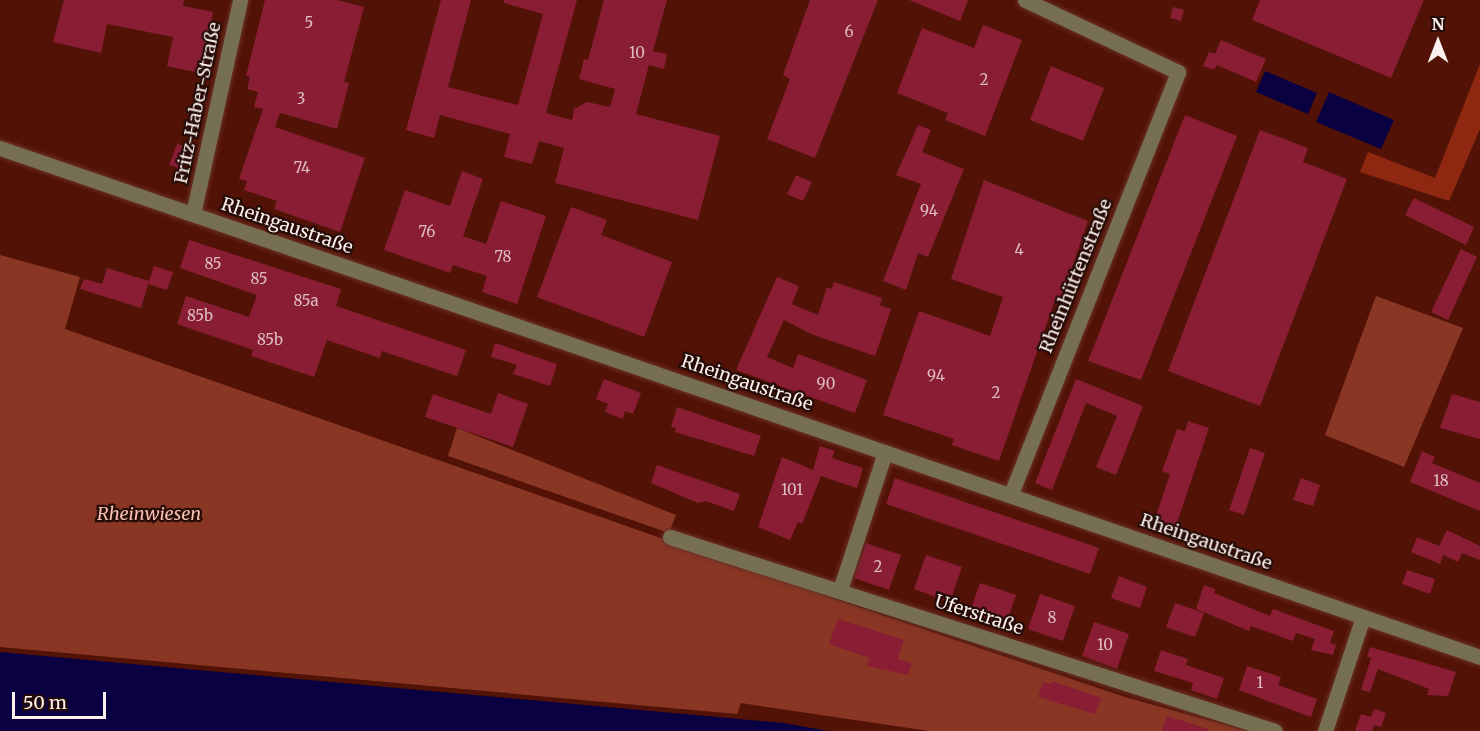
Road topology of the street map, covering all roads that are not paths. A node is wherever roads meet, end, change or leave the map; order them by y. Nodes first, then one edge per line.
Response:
1 (240, 0) edge
2 (1025, 0) edge
3 (0, 148) edge
4 (193, 214) junction
5 (885, 452) junction
6 (1011, 494) junction
7 (670, 537) dead end
8 (840, 590) junction
9 (1363, 617) junction
10 (1480, 657) edge
11 (1275, 731) edge
12 (1325, 731) edge

1 - 4 street, Fritz-Haber-Straße
2 - 6 street, Rheinhüttenstraße
3 - 4 street, Rheingaustraße
4 - 5 street, Rheingaustraße
5 - 6 street, Rheingaustraße
5 - 8 street
6 - 9 street, Rheingaustraße
7 - 8 street, Uferstraße
8 - 11 street, Uferstraße
9 - 10 street, Rheingaustraße
9 - 12 street

